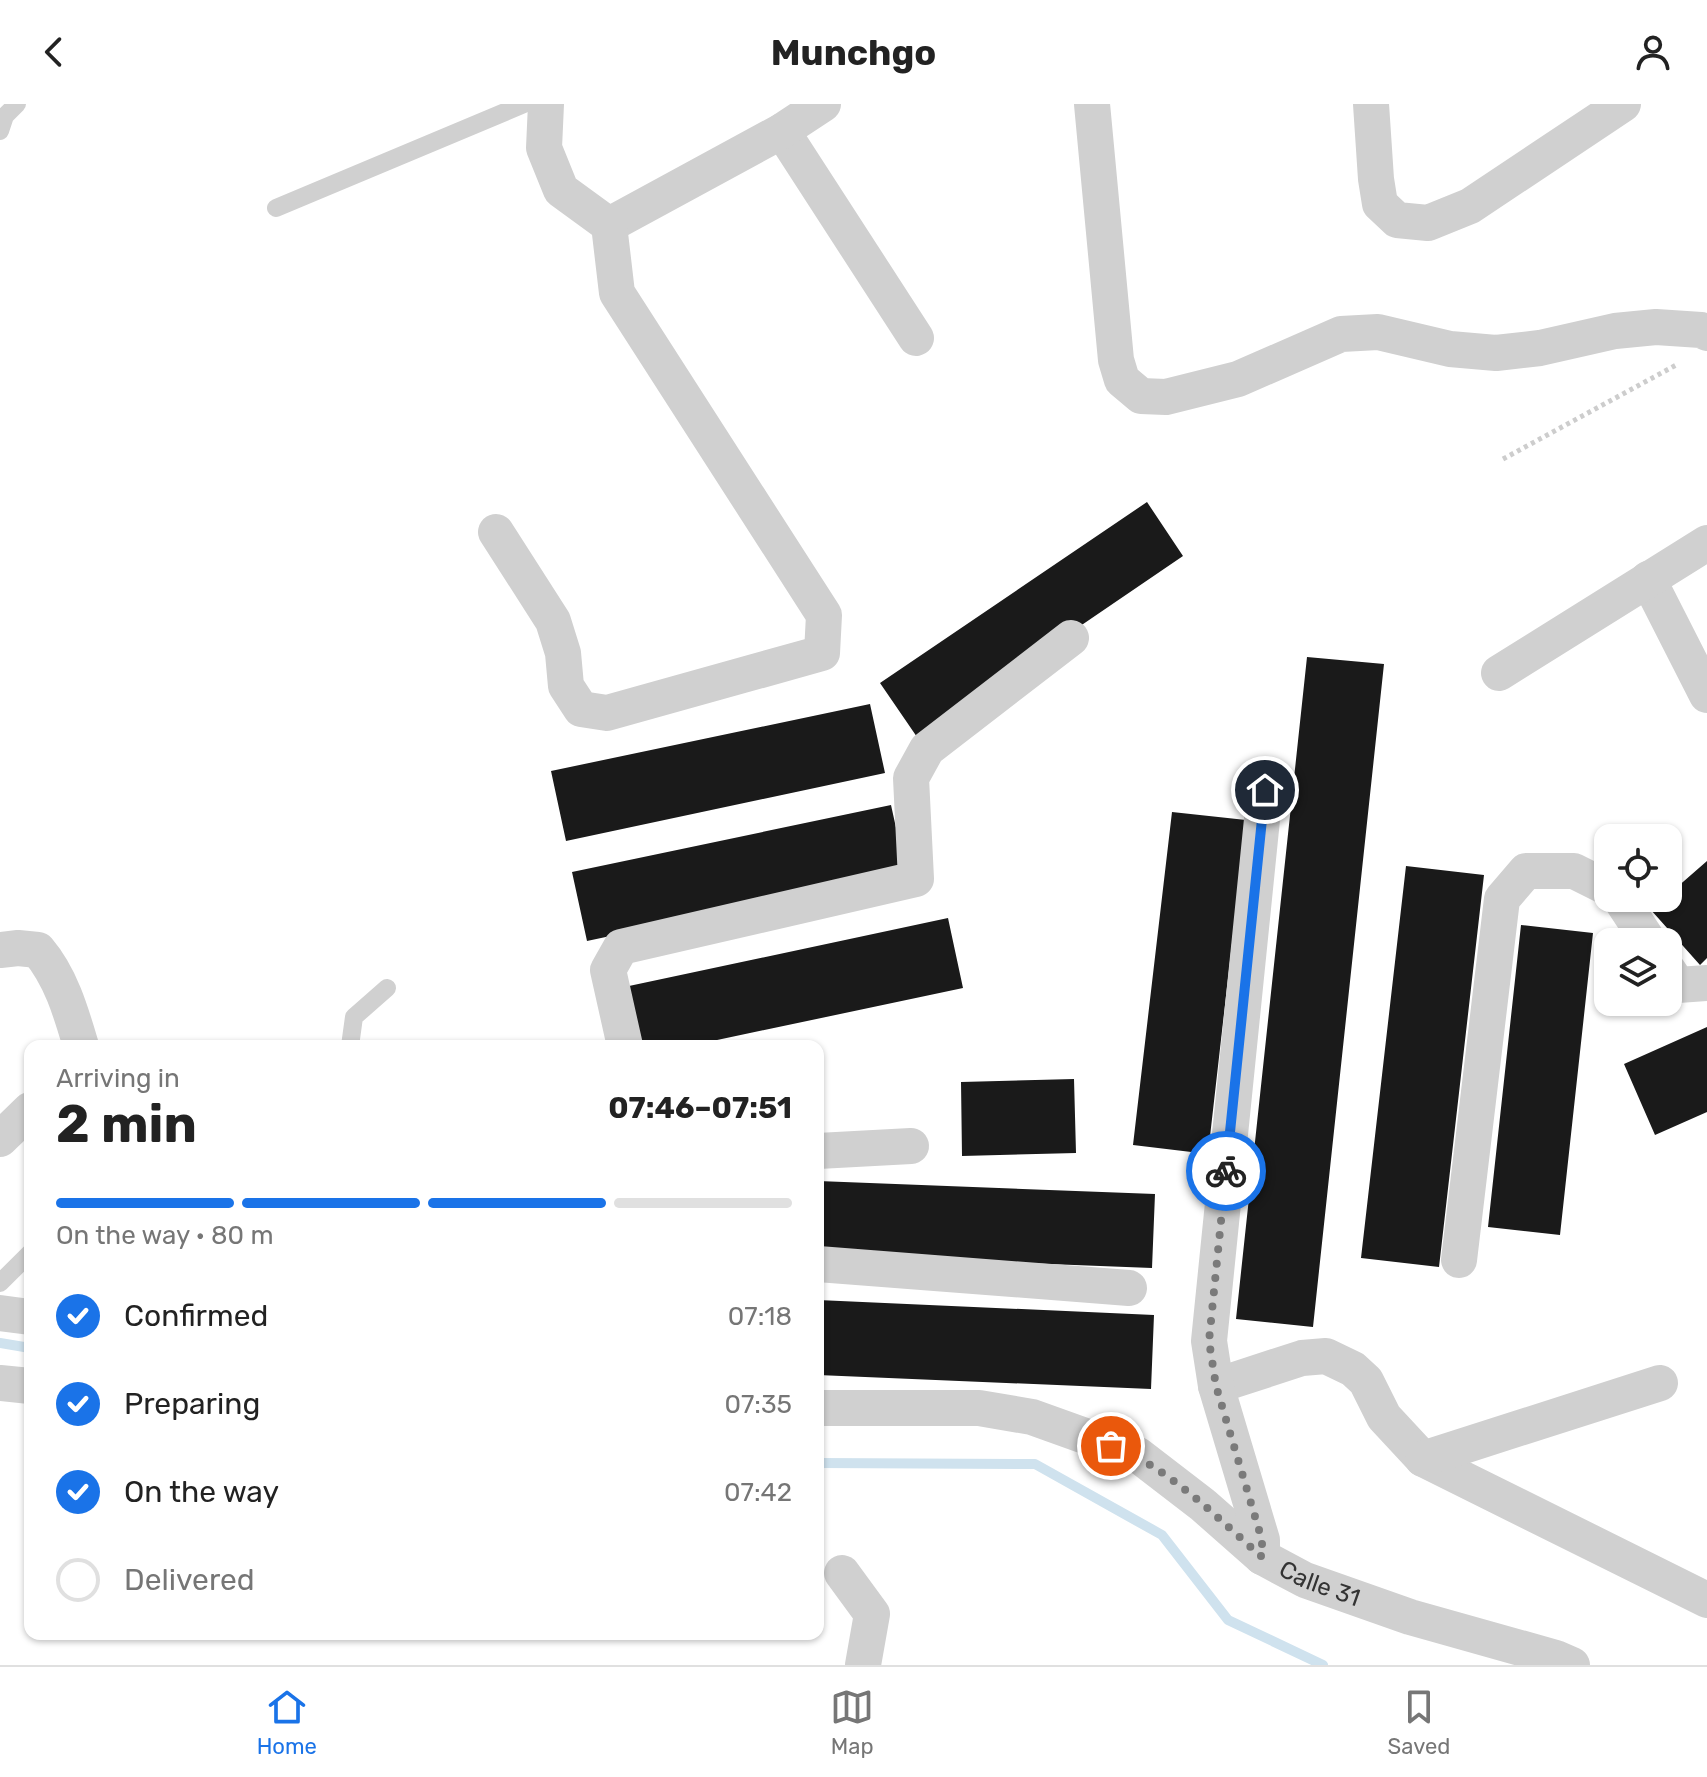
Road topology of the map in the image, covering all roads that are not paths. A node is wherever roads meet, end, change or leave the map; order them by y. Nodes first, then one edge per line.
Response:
1 (17, 104) edge
2 (524, 104) edge
3 (546, 104) edge
4 (823, 104) edge
5 (1092, 104) edge
6 (1371, 104) edge
7 (1623, 104) edge
8 (0, 131) edge
9 (782, 131) junction
10 (276, 208) dead end
11 (609, 225) junction
12 (1707, 333) edge
13 (916, 338) dead end
14 (496, 532) dead end
15 (1707, 543) edge
16 (1648, 579) junction
17 (1071, 638) dead end
18 (1499, 673) dead end
19 (1707, 695) edge
20 (1265, 790) dead end
21 (1594, 881) edge
22 (0, 950) edge
23 (1707, 983) edge
24 (1682, 985) edge
25 (387, 988) dead end
26 (79, 1040) edge
27 (351, 1040) edge
28 (624, 1040) edge
29 (24, 1116) edge
30 (0, 1139) edge
31 (911, 1146) dead end
32 (824, 1151) edge
33 (24, 1259) edge
34 (1459, 1260) dead end
35 (824, 1264) edge
36 (0, 1283) edge
37 (1129, 1288) dead end
38 (0, 1313) edge
39 (24, 1316) edge
40 (0, 1383) edge
41 (1660, 1383) dead end
42 (24, 1385) edge
43 (1216, 1386) junction
44 (824, 1408) edge
45 (1423, 1459) junction
46 (1262, 1557) junction
47 (842, 1573) dead end
48 (1707, 1600) edge
49 (863, 1665) edge
50 (1572, 1665) edge

1 - 8 lane
2 - 10 lane
3 - 11 street
4 - 9 street
5 - 12 street
6 - 7 street
9 - 11 street
9 - 13 street
11 - 14 street
15 - 16 street
16 - 18 street
16 - 19 street
17 - 28 street
20 - 43 street
21 - 34 street
22 - 26 street
23 - 24 street
25 - 27 lane
29 - 30 street
31 - 32 street
33 - 36 lane
35 - 37 street
38 - 39 street
40 - 42 street
41 - 45 street
43 - 45 street
43 - 46 street
44 - 46 street, Calle 31
45 - 48 street
46 - 50 street, Calle 31
47 - 49 street

